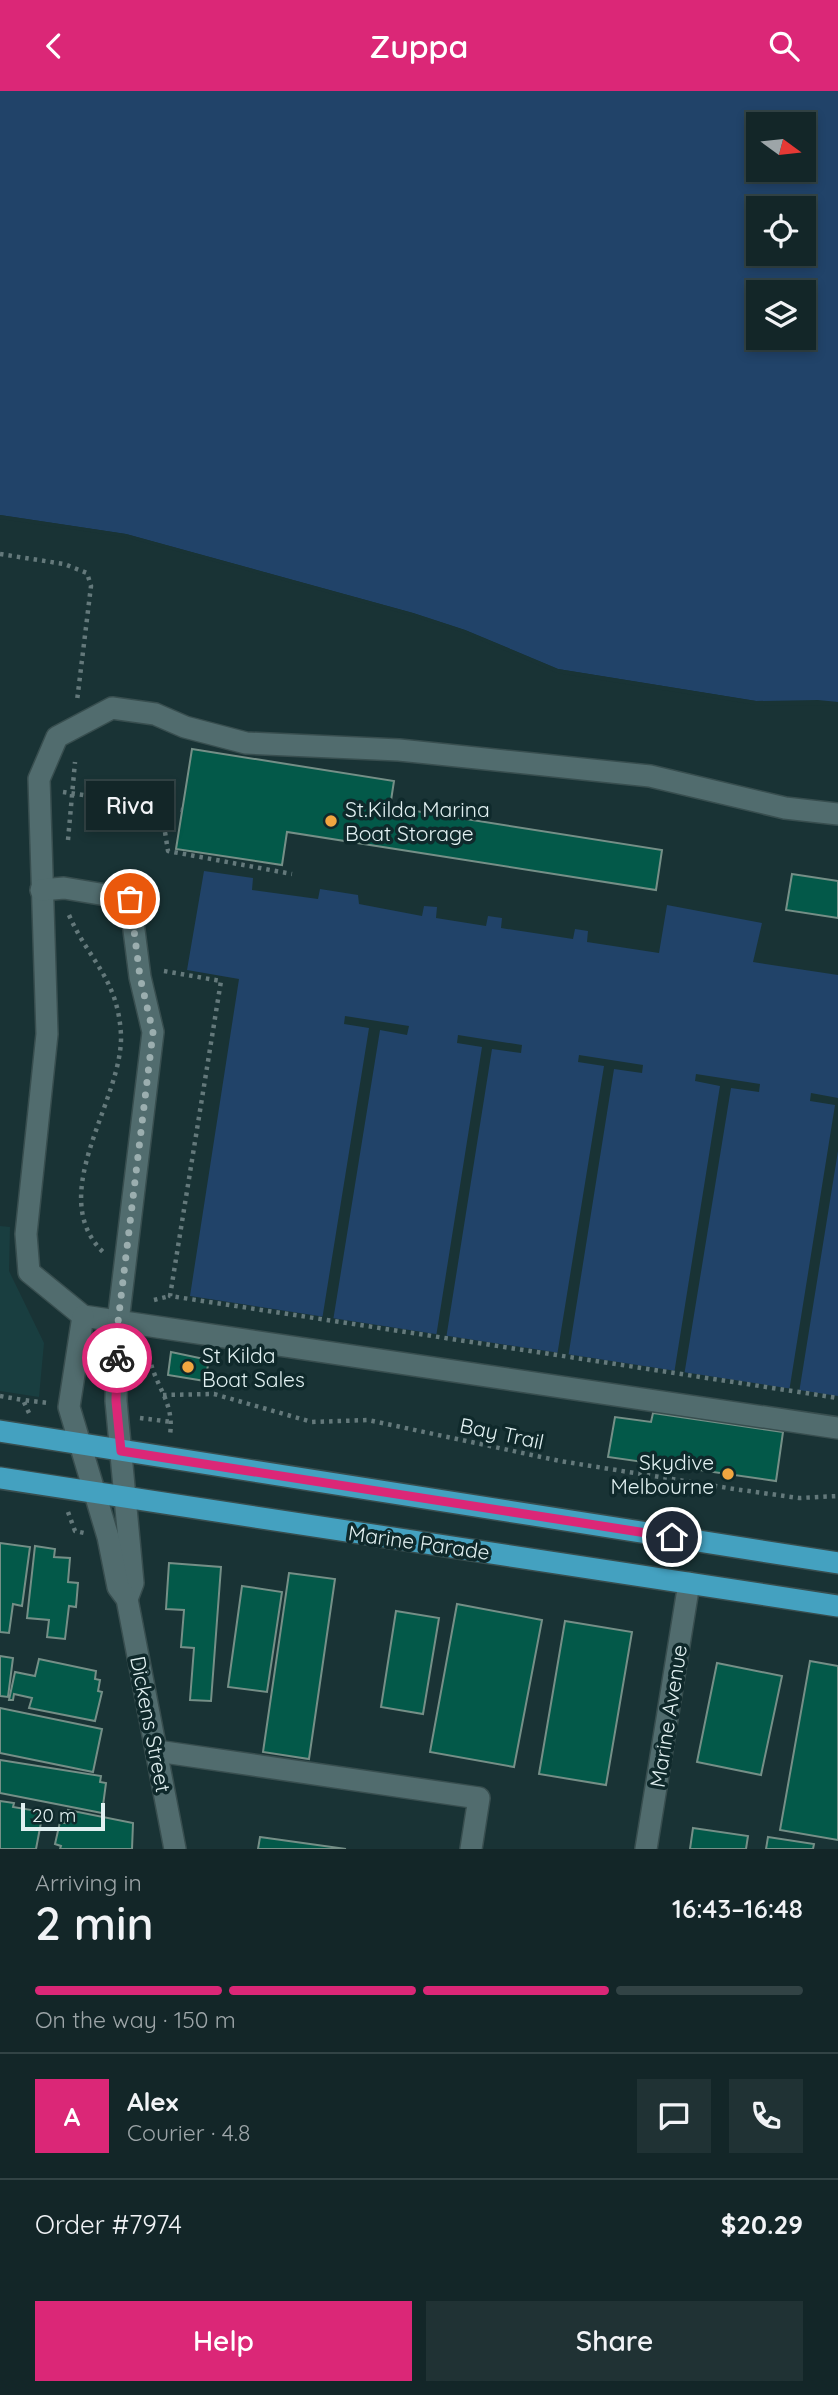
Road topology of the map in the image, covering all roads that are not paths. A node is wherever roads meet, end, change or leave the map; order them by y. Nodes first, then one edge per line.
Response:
1 (838, 814) edge
2 (41, 890) junction
3 (83, 1316) junction
4 (118, 1322) junction
5 (838, 1428) edge
6 (0, 1431) edge
7 (80, 1444) junction
8 (121, 1451) junction
9 (0, 1478) edge
10 (95, 1493) junction
11 (126, 1497) junction
12 (118, 1539) junction
13 (838, 1563) edge
14 (689, 1583) junction
15 (838, 1606) edge
16 (157, 1751) junction
17 (175, 1849) edge
18 (471, 1849) edge
19 (646, 1849) edge

1 - 2 street
2 - 3 street
2 - 4 street, Dickens Street
3 - 4 street
3 - 7 street, Dickens Street
4 - 5 street
4 - 8 street, Dickens Street
6 - 7 main road, Marine Parade
7 - 8 main road, Marine Parade
7 - 10 street, Dickens Street
8 - 11 street, Dickens Street
8 - 13 main road, Marine Parade
9 - 10 main road, Marine Parade
10 - 11 main road, Marine Parade
10 - 12 street, Dickens Street
11 - 12 street, Dickens Street
11 - 14 main road, Marine Parade
12 - 16 street, Dickens Street
14 - 15 main road, Marine Parade
14 - 19 street, Marine Avenue
16 - 17 street, Dickens Street
16 - 18 street

